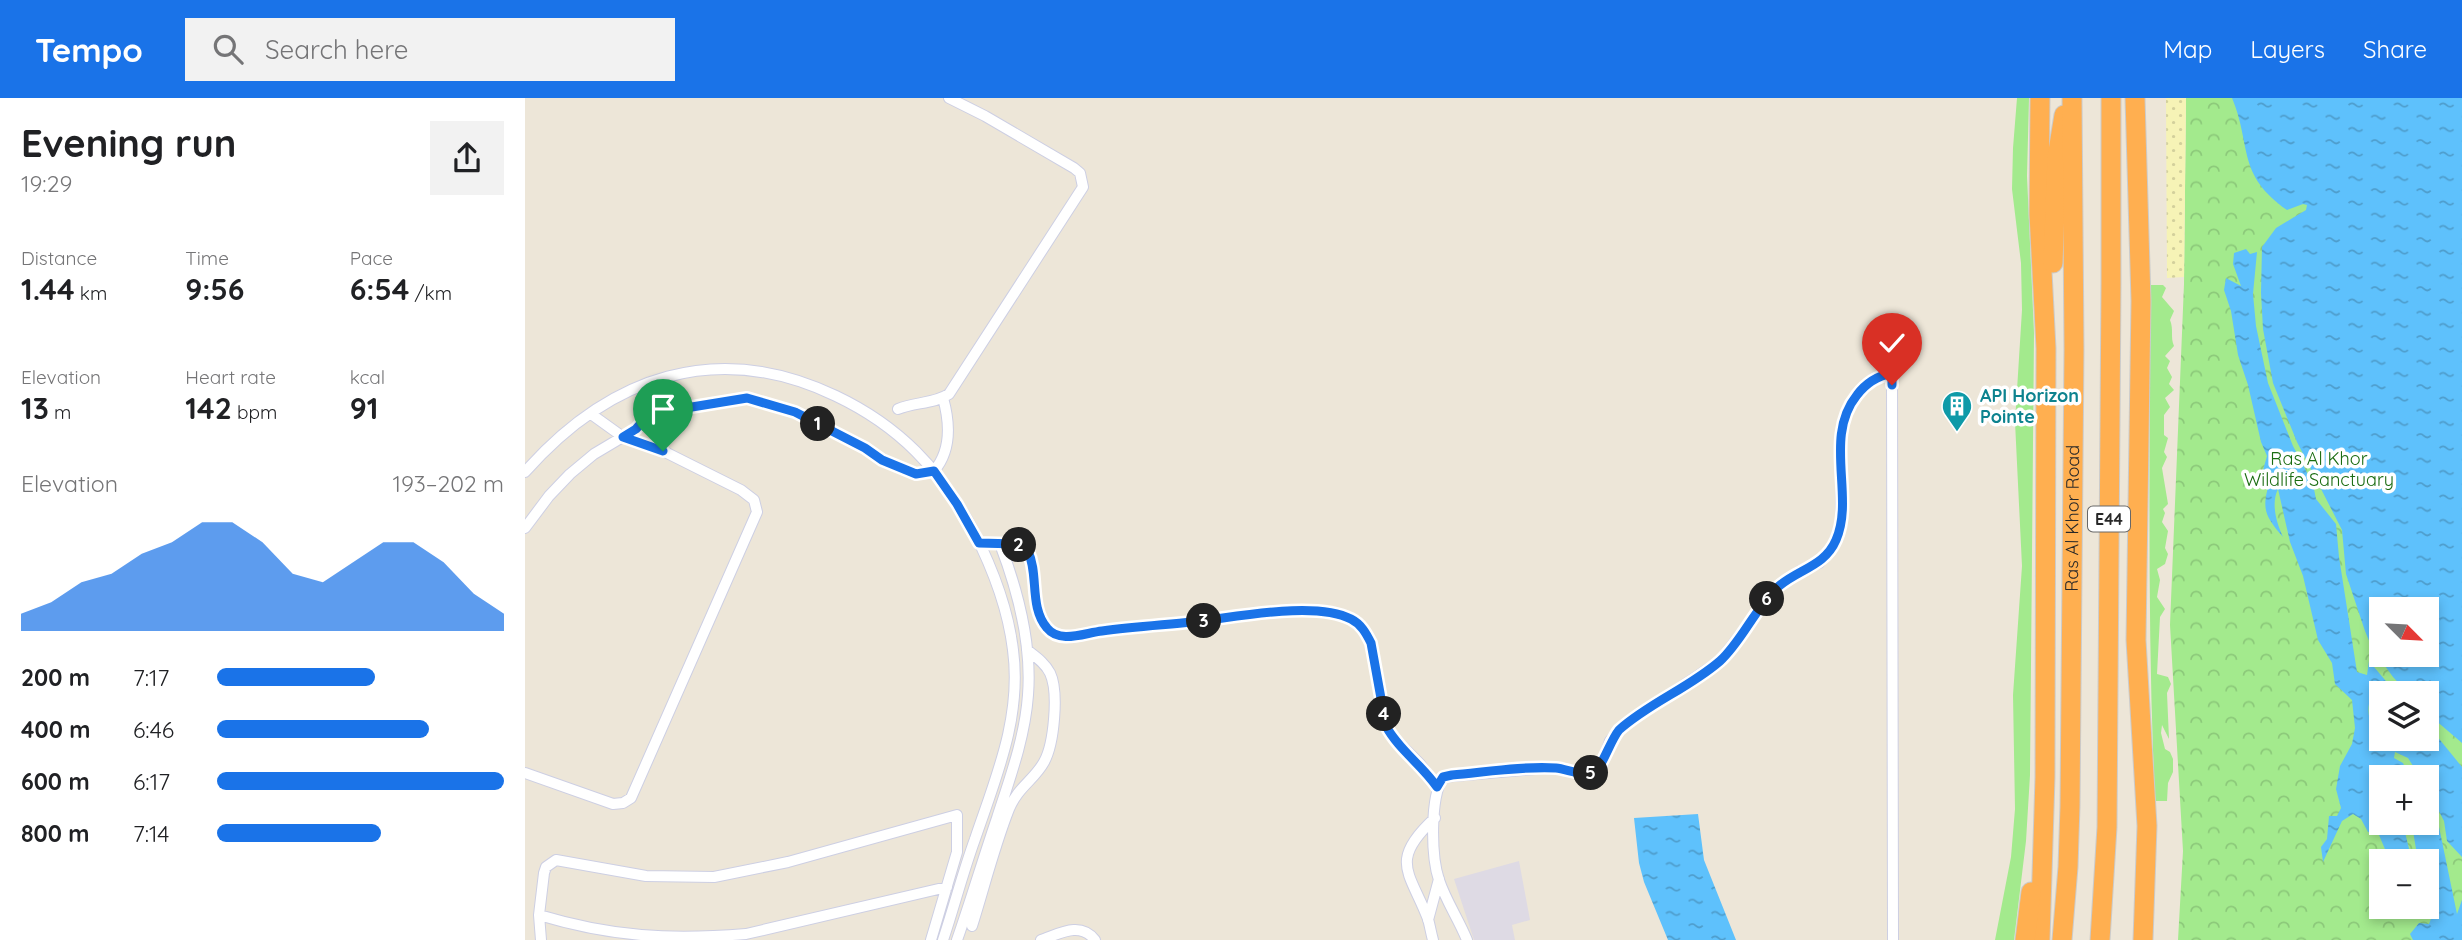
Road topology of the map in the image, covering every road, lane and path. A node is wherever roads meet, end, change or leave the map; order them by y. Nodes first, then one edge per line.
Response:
1 (949, 98) edge
2 (2040, 98) edge
3 (2071, 98) edge
4 (2111, 98) edge
5 (2135, 98) edge
6 (2142, 98) edge
7 (2136, 158) junction
8 (2046, 348) junction
9 (943, 398) junction
10 (898, 409) dead end
11 (591, 414) junction
12 (623, 437) junction
13 (934, 471) junction
14 (525, 472) edge
15 (525, 528) edge
16 (979, 543) junction
17 (1000, 544) junction
18 (1027, 650) junction
19 (525, 773) edge
20 (2045, 777) junction
21 (1437, 787) junction
22 (1435, 818) junction
23 (959, 844) junction
24 (972, 848) junction
25 (985, 854) junction
26 (1439, 879) junction
27 (947, 887) junction
28 (539, 915) junction
29 (1428, 920) junction
30 (972, 926) dead end
31 (541, 940) edge
32 (931, 940) edge
33 (943, 940) edge
34 (957, 940) edge
35 (1041, 940) edge
36 (1095, 940) edge
37 (1433, 940) edge
38 (1467, 940) edge
39 (1893, 940) edge
40 (2025, 940) edge
41 (2040, 940) edge
42 (2062, 940) edge
43 (2100, 940) edge
44 (2143, 940) edge

1 - 9 street
2 - 8 highway
3 - 8 highway
3 - 42 highway, Ras Al Khor Road / E44
4 - 43 highway, Ras Al Khor Road / E44
5 - 7 highway
6 - 7 highway
7 - 44 highway
8 - 20 highway
9 - 10 street
9 - 13 street
11 - 12 street
11 - 13 street
11 - 14 street
12 - 13 street
12 - 15 street
12 - 19 street
13 - 16 street
16 - 17 street
16 - 24 street
17 - 18 street
17 - 21 street
18 - 25 street
18 - 30 street
20 - 40 highway
20 - 41 highway
21 - 22 street
21 - 39 street
22 - 26 street
22 - 29 street
23 - 24 street
23 - 27 street
23 - 28 street
24 - 25 street
24 - 33 street
25 - 34 street
26 - 29 street
26 - 38 street
27 - 28 street
27 - 32 street
28 - 31 street
29 - 37 street
35 - 36 street

